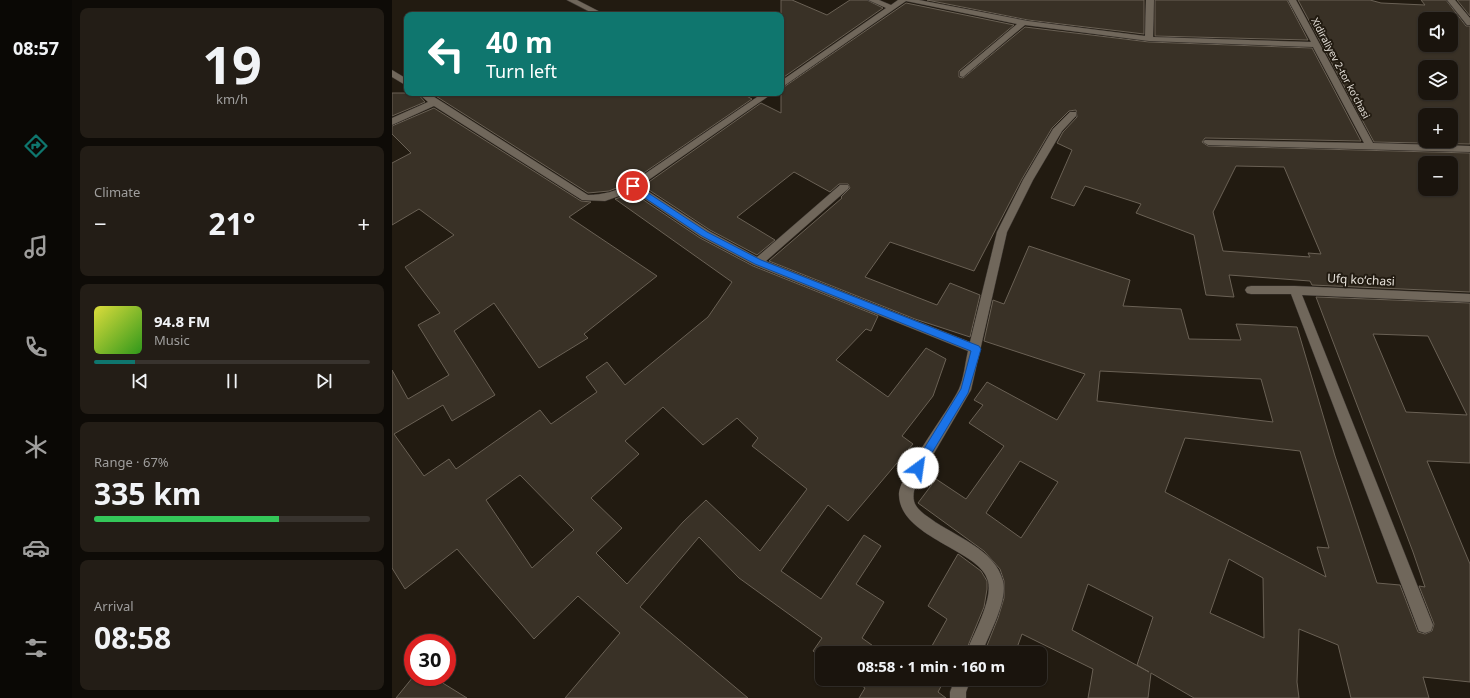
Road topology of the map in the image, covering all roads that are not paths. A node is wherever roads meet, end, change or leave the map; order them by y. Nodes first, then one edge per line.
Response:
1 (571, 0) edge
2 (872, 0) edge
3 (902, 0) edge
4 (909, 0) edge
5 (1150, 0) edge
6 (1292, 0) edge
7 (1451, 0) edge
8 (892, 8) junction
9 (596, 12) edge
10 (1470, 23) edge
11 (1023, 24) junction
12 (1149, 39) junction
13 (1316, 45) junction
14 (392, 73) edge
15 (963, 74) dead end
16 (404, 81) edge
17 (784, 83) edge
18 (426, 96) edge
19 (763, 96) edge
20 (434, 102) junction
21 (1073, 114) dead end
22 (392, 122) edge
23 (1208, 142) dead end
24 (1370, 146) junction
25 (1470, 148) edge
26 (633, 186) junction
27 (844, 187) dead end
28 (758, 262) junction
29 (1252, 290) dead end
30 (1295, 290) junction
31 (1470, 298) edge
32 (976, 349) junction
33 (1425, 625) dead end
34 (977, 646) edge
35 (960, 686) edge
36 (958, 698) edge

1 - 9 street
2 - 8 street
3 - 8 street
4 - 11 street
5 - 12 street
6 - 13 street, Xidiraliyev 2-tor koʻchasi
7 - 10 street
8 - 17 street
11 - 12 street
11 - 15 street
12 - 13 street
13 - 24 street, Xidiraliyev 2-tor koʻchasi
14 - 16 street
18 - 20 street
19 - 26 street
20 - 22 street
20 - 26 street
21 - 32 street
23 - 24 street
24 - 25 street
26 - 28 street
27 - 28 street
28 - 32 street
29 - 30 street, Ufq koʻchasi
30 - 31 street, Ufq koʻchasi
30 - 33 street
32 - 34 street
35 - 36 street

